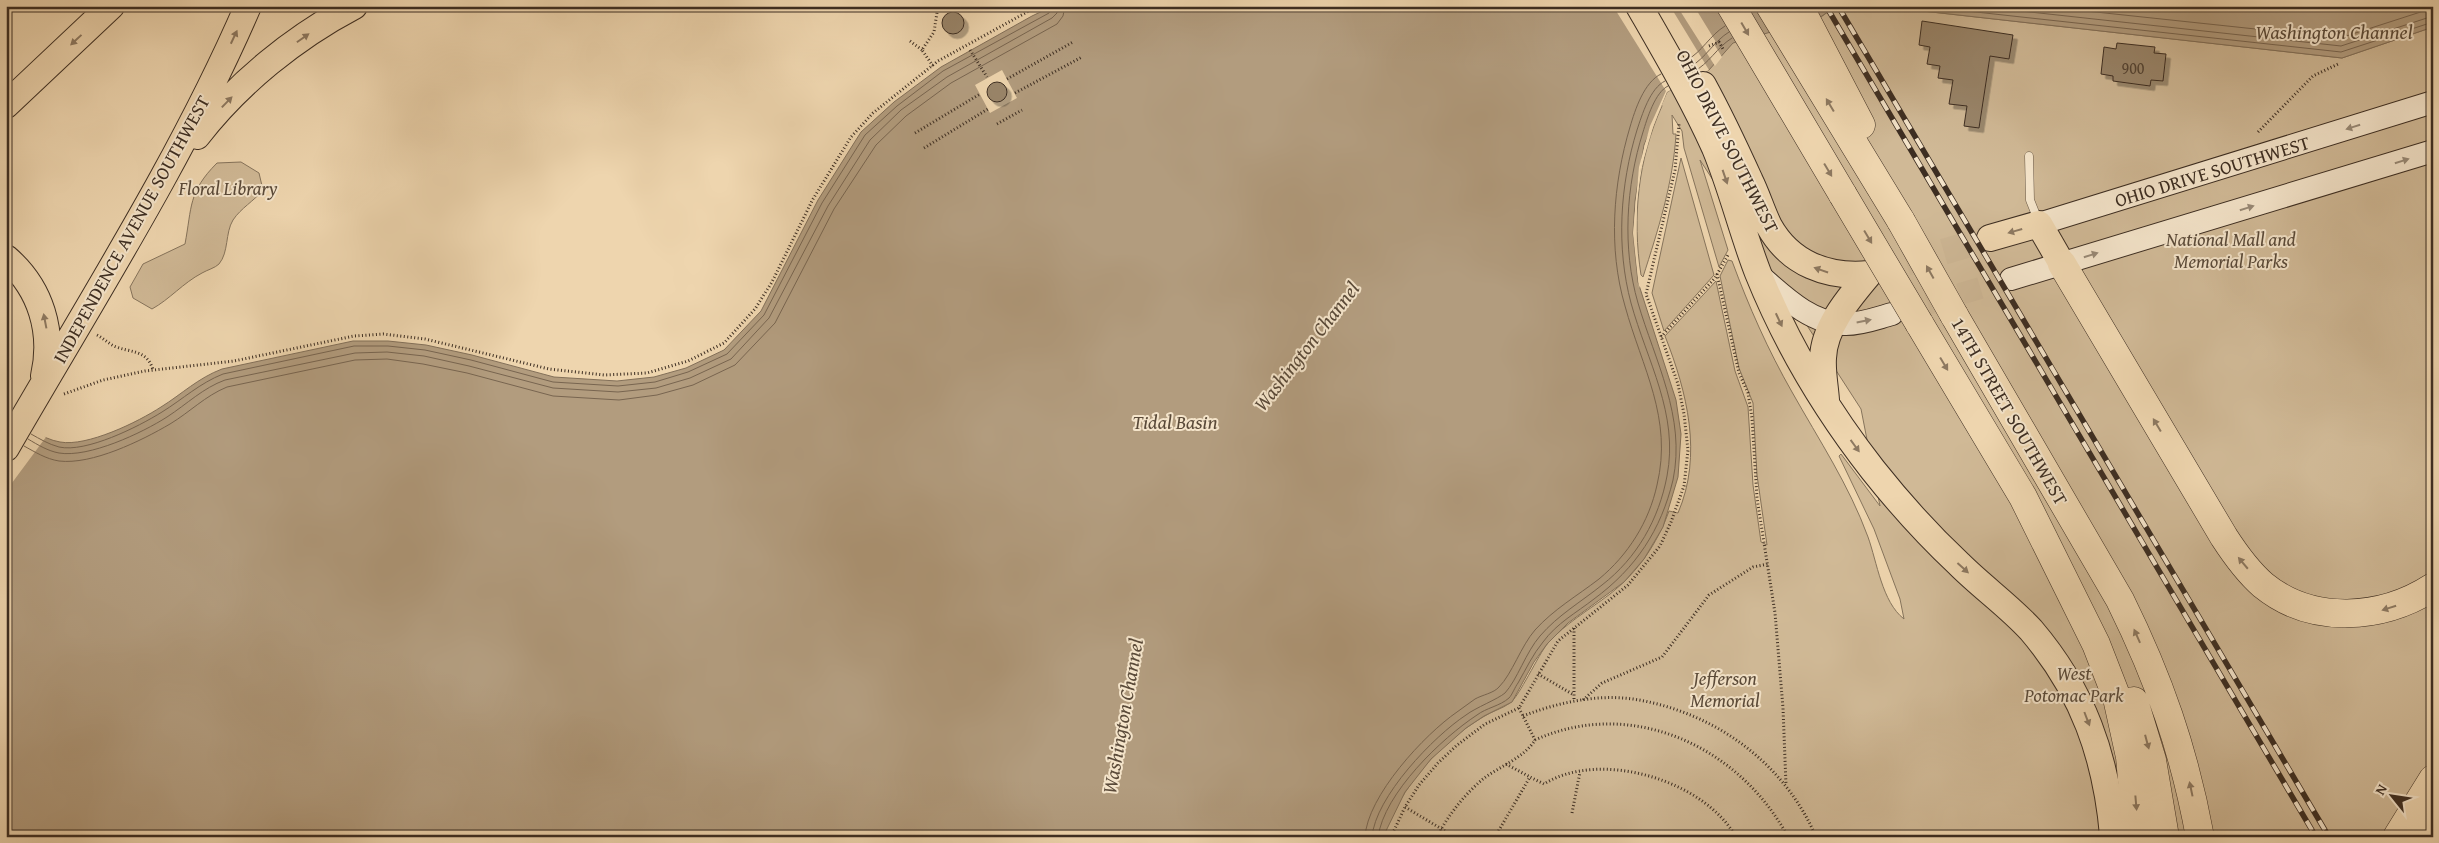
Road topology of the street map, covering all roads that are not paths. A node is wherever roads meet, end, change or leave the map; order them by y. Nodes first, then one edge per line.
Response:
1 (111, 6) edge
2 (248, 6) edge
3 (354, 6) edge
4 (1639, 6) edge
5 (1656, 6) edge
6 (1732, 6) edge
7 (1770, 6) edge
8 (1799, 6) edge
9 (1692, 81) junction
10 (2433, 102) edge
11 (6, 105) edge
12 (2433, 151) edge
13 (2029, 156) dead end
14 (163, 180) junction
15 (1901, 221) junction
16 (2040, 224) junction
17 (1990, 238) tunnel mouth
18 (6, 258) edge
19 (2062, 264) junction
20 (1759, 275) junction
21 (2011, 279) tunnel mouth
22 (1892, 314) tunnel mouth
23 (1834, 323) junction
24 (53, 390) junction
25 (1827, 406) junction
26 (6, 448) edge
27 (2023, 498) junction
28 (2433, 587) edge
29 (2433, 779) edge
30 (2433, 818) edge
31 (2119, 836) edge
32 (2165, 837) edge
33 (2200, 837) edge
34 (2397, 837) edge
35 (2421, 837) edge

1 -> 11 main road
14 -> 2 main road, INDEPENDENCE AVENUE SOUTHWEST
14 -> 3 main road
4 - 9 main road, OHIO DRIVE SOUTHWEST
5 - 9 main road, OHIO DRIVE SOUTHWEST
6 -> 27 highway, 14TH STREET SOUTHWEST, bridge
15 -> 7 highway, 14TH STREET SOUTHWEST
8 - 15 highway
9 -> 20 main road, OHIO DRIVE SOUTHWEST
23 -> 9 main road, OHIO DRIVE SOUTHWEST
10 -> 16 street, OHIO DRIVE SOUTHWEST
19 -> 12 street
13 - 16 lane
14 - 24 main road, INDEPENDENCE AVENUE SOUTHWEST
33 -> 15 highway, 14TH STREET SOUTHWEST, bridge
16 -> 17 main road, OHIO DRIVE SOUTHWEST
16 - 19 main road
24 -> 18 main road
19 - 21 street
28 -> 19 highway
20 - 23 street, OHIO DRIVE SOUTHWEST
20 -> 25 main road
23 -> 22 street, OHIO DRIVE SOUTHWEST
23 - 25 main road
24 - 26 main road, INDEPENDENCE AVENUE SOUTHWEST
25 -> 31 main road
27 -> 31 highway, 14TH STREET SOUTHWEST
27 -> 32 highway
29 - 34 highway
30 - 35 highway

